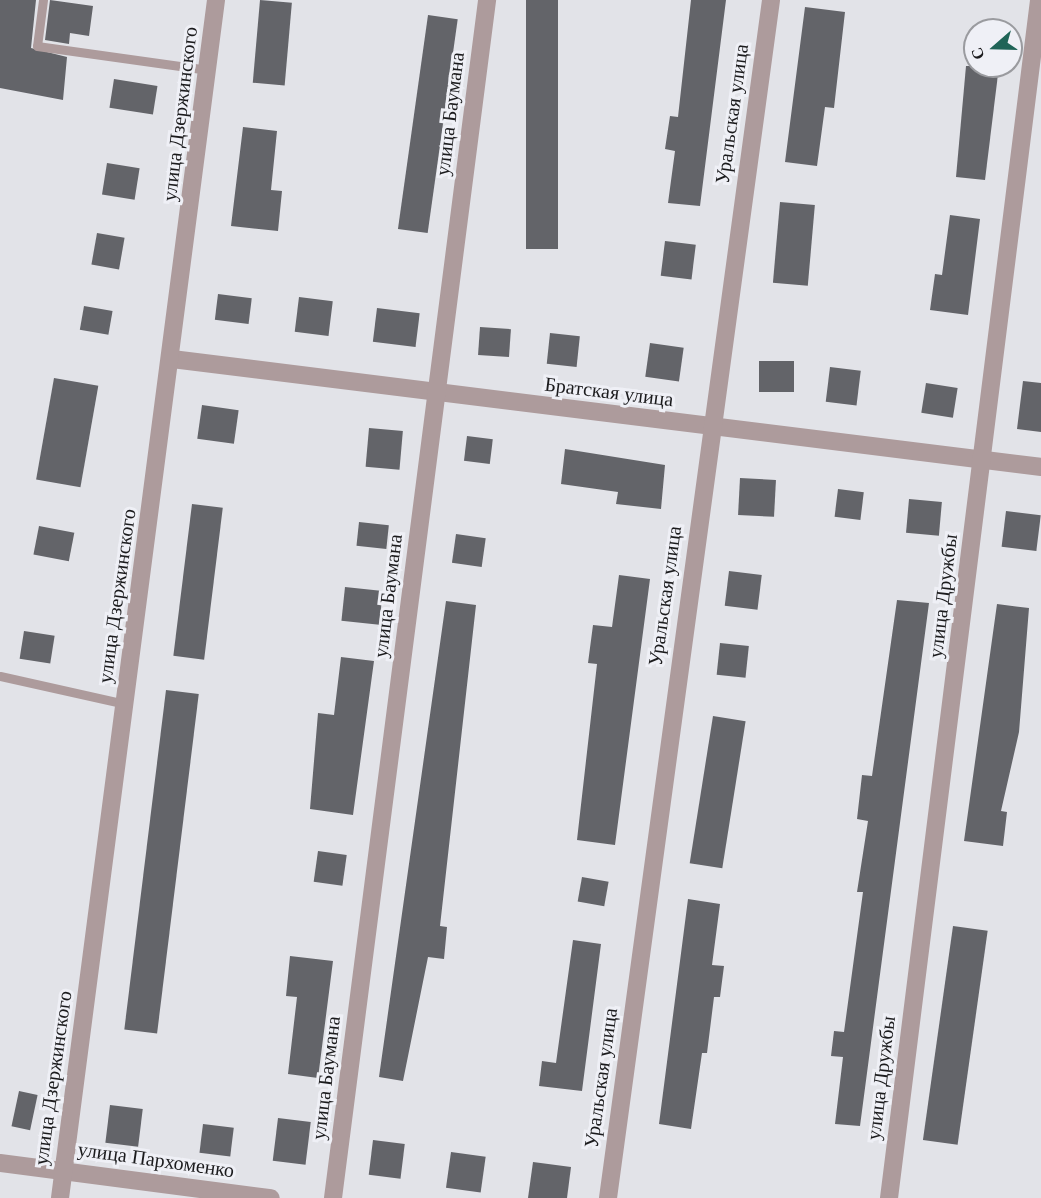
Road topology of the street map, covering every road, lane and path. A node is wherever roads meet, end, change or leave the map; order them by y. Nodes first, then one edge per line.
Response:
1 (43, 0) edge
2 (216, 0) edge
3 (487, 0) edge
4 (771, 0) edge
5 (1039, 0) edge
6 (208, 70) junction
7 (172, 359) junction
8 (437, 392) junction
9 (710, 428) junction
10 (983, 460) junction
11 (1041, 467) edge
12 (0, 676) edge
13 (125, 704) junction
14 (0, 1163) edge
15 (64, 1170) junction
16 (60, 1198) edge
17 (271, 1198) edge
18 (333, 1198) edge
19 (608, 1198) edge
20 (889, 1198) edge

1 - 6 lane
2 - 6 street, улица Дзержинского
3 - 8 street, улица Баумана
4 - 9 street, Уральская улица
5 - 10 street, улица Дружбы
6 - 7 street, улица Дзержинского
7 - 8 street, Братская улица
7 - 13 street, улица Дзержинского
8 - 9 street, Братская улица
8 - 18 street, улица Баумана
9 - 10 street, Братская улица
9 - 19 street, Уральская улица
10 - 11 street, Братская улица
10 - 20 street, улица Дружбы
12 - 13 lane
13 - 15 street, улица Дзержинского
14 - 15 street, улица Пархоменко
15 - 16 street, улица Дзержинского
15 - 17 street, улица Пархоменко

